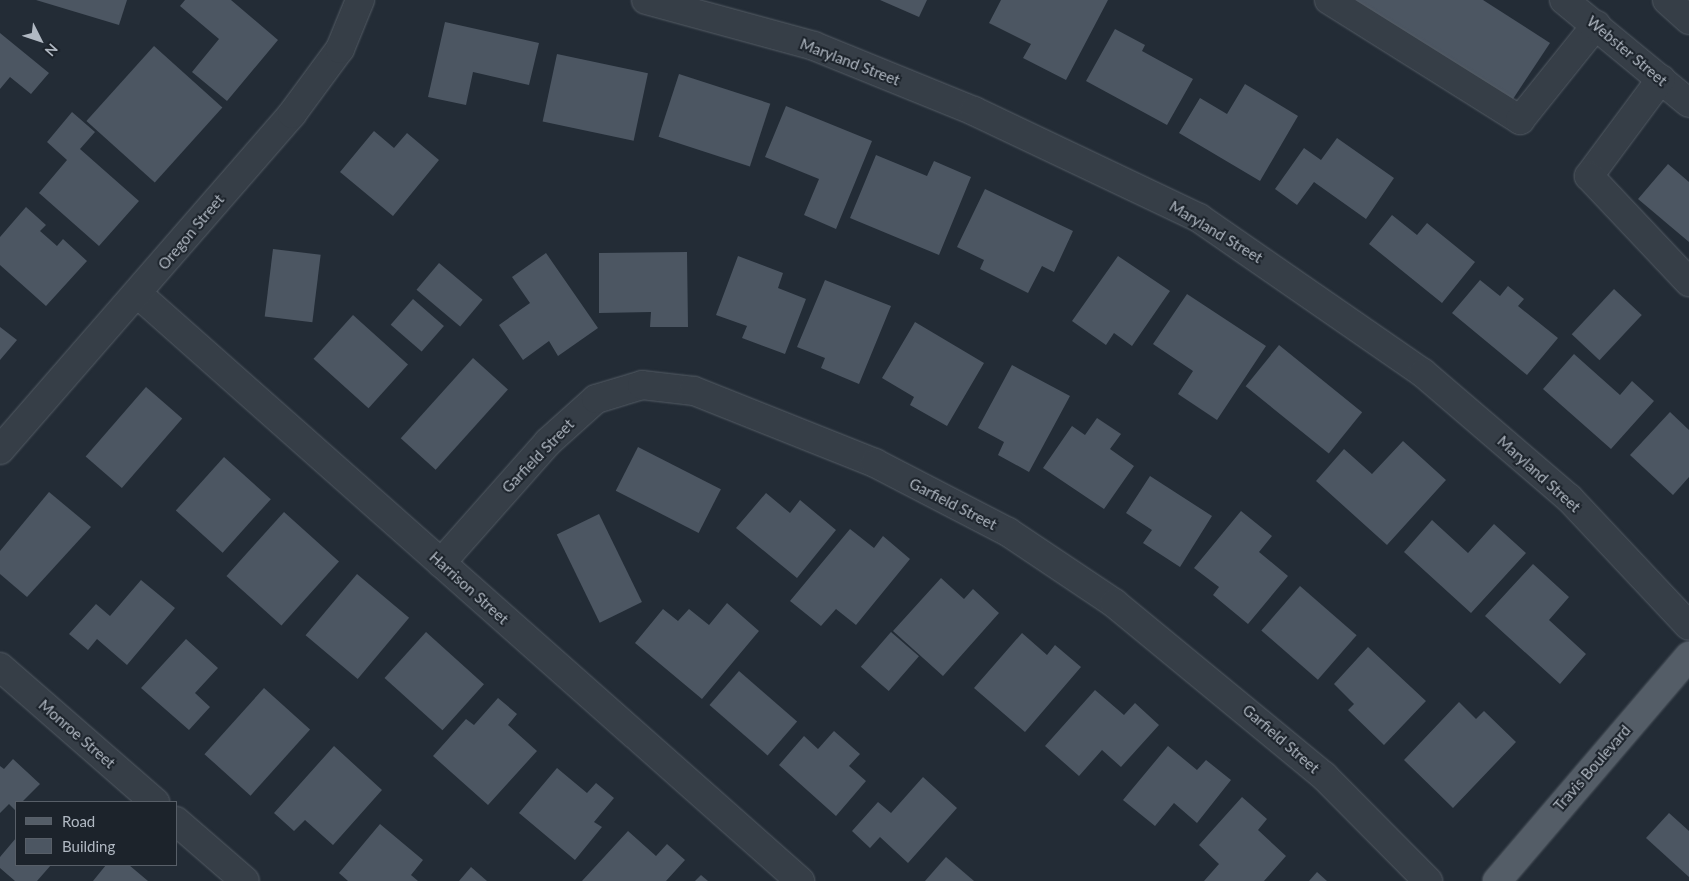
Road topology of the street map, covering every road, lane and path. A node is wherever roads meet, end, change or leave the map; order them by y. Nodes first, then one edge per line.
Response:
1 (360, 0) edge
2 (646, 0) edge
3 (1328, 0) edge
4 (1564, 0) edge
5 (1667, 0) edge
6 (1689, 20) edge
7 (1596, 25) junction
8 (1660, 79) junction
9 (1689, 103) edge
10 (1689, 282) edge
11 (138, 294) junction
12 (0, 450) edge
13 (441, 563) junction
14 (1689, 626) edge
15 (1689, 656) edge
16 (0, 666) edge
17 (154, 801) edge
18 (178, 823) edge
19 (245, 881) edge
20 (800, 881) edge
21 (1428, 881) edge
22 (1497, 881) edge

1 - 11 street, Oregon Street
2 - 14 street, Maryland Street
3 - 7 street
4 - 7 street, Webster Street
5 - 6 street
7 - 8 street, Webster Street
8 - 9 street, Webster Street
8 - 10 street
11 - 12 street, Oregon Street
11 - 13 street, Harrison Street
13 - 20 street, Harrison Street
13 - 21 street, Garfield Street
15 - 22 main road, Travis Boulevard
16 - 17 street, Monroe Street
18 - 19 street

